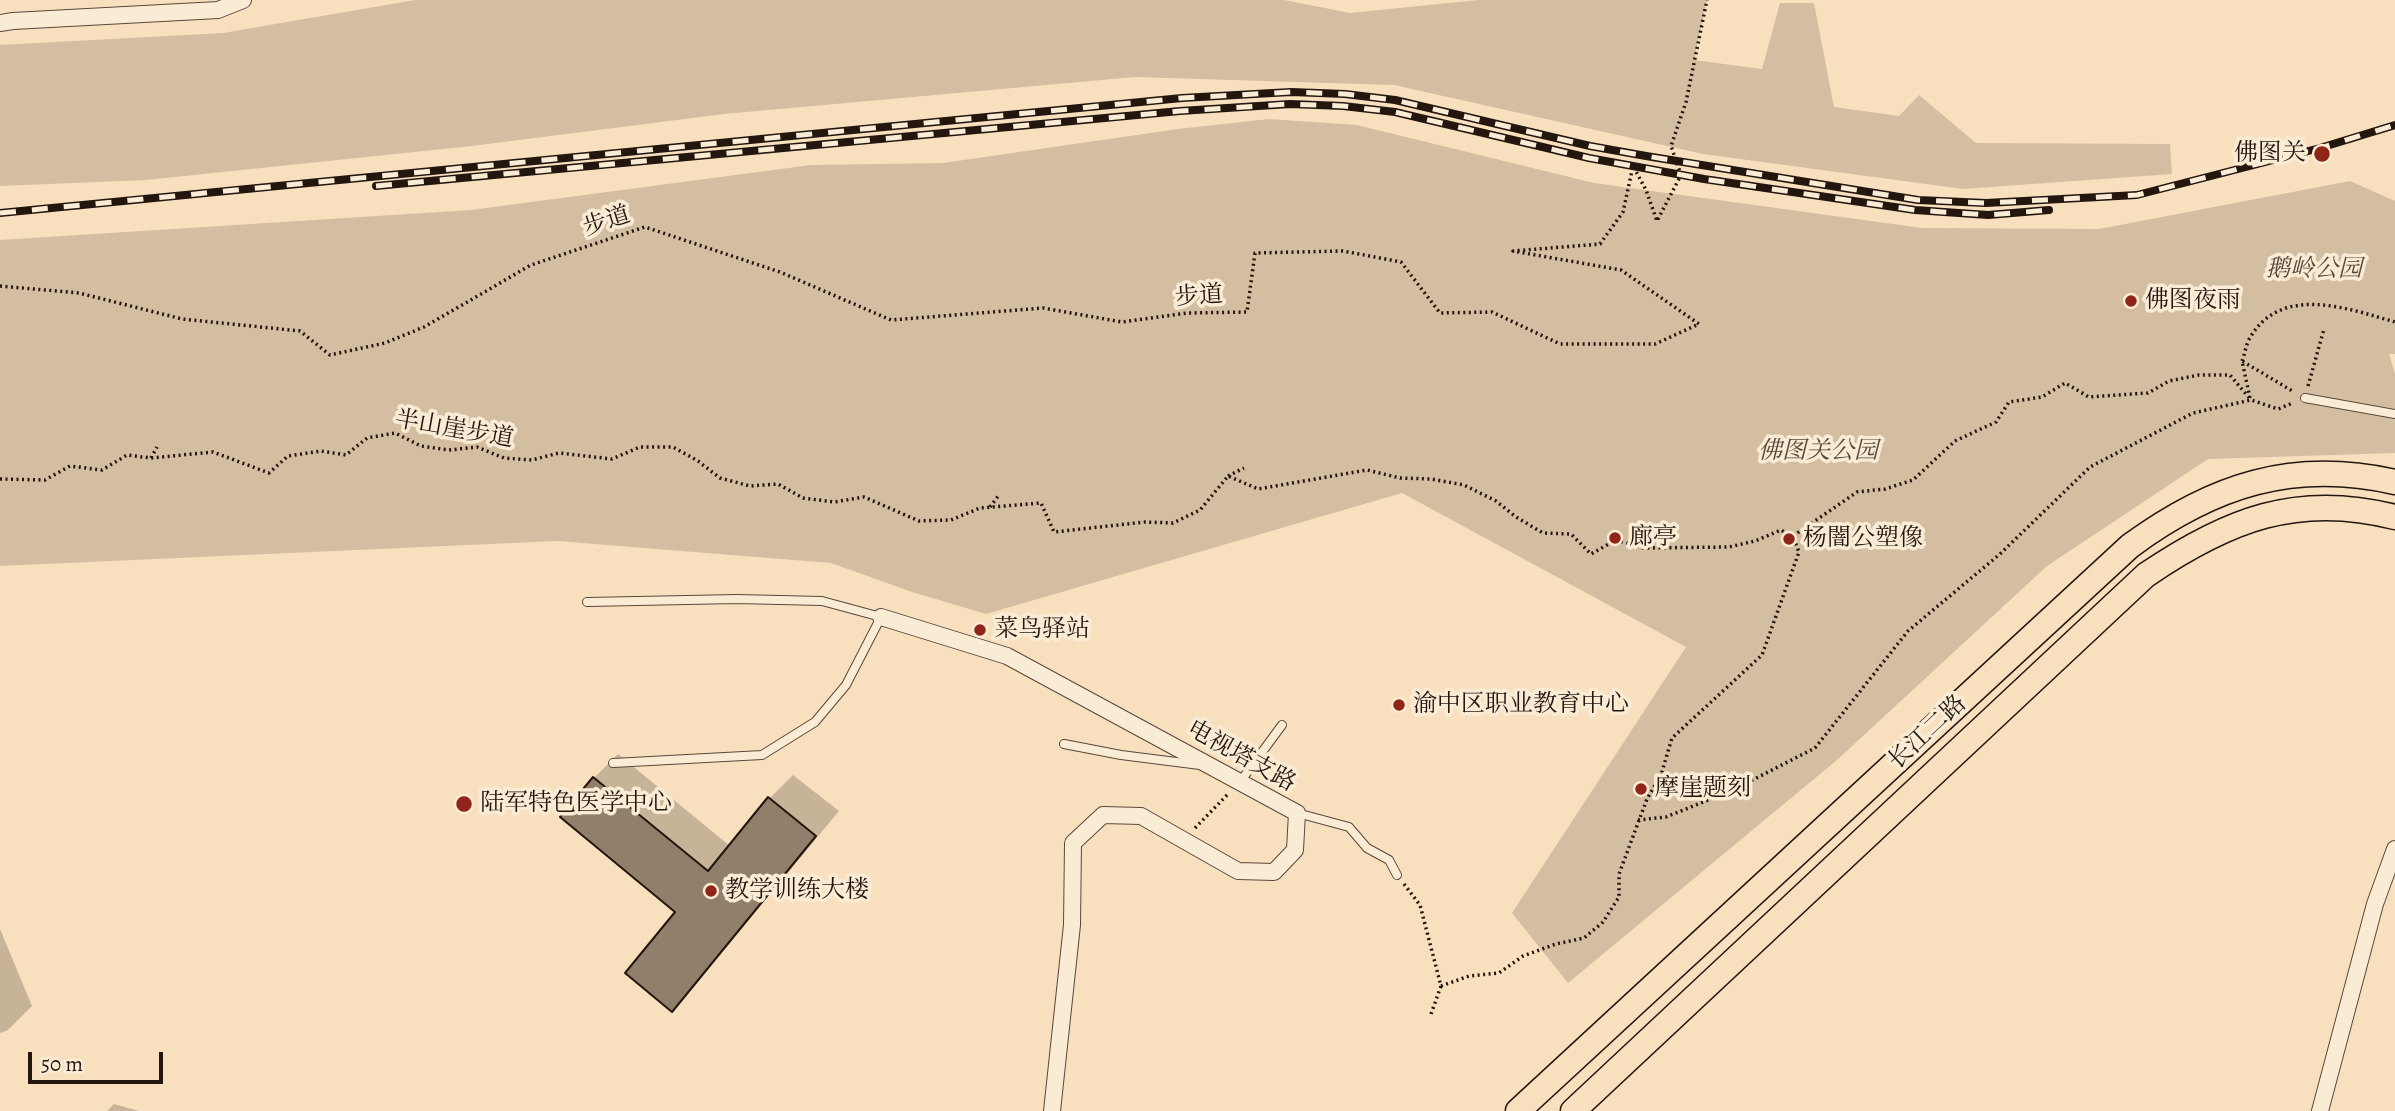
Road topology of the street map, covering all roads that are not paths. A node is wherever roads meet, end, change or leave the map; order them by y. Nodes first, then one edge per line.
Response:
1 (243, 0) edge
2 (0, 23) edge
3 (2305, 398) road end
4 (2395, 414) edge
5 (2395, 482) edge
6 (2395, 517) edge
7 (587, 602) dead end
8 (881, 617) junction
9 (1283, 725) dead end
10 (1064, 744) dead end
11 (613, 763) dead end
12 (1210, 766) junction
13 (1240, 782) junction
14 (1297, 813) junction
15 (2395, 849) edge
16 (1397, 875) road end
17 (1052, 1111) edge
18 (1518, 1111) edge
19 (1573, 1111) edge
20 (2320, 1111) edge

1 - 2 street
3 - 4 lane
5 - 18 main road, 长江二路
6 - 19 main road, 长江二路
7 - 8 lane
8 - 11 lane
8 - 12 street, 电视塔支路
9 - 13 lane
10 - 12 lane
12 - 13 street, 电视塔支路
13 - 14 street, 电视塔支路
14 - 16 lane
14 - 17 street, 电视塔支路
15 - 20 street

